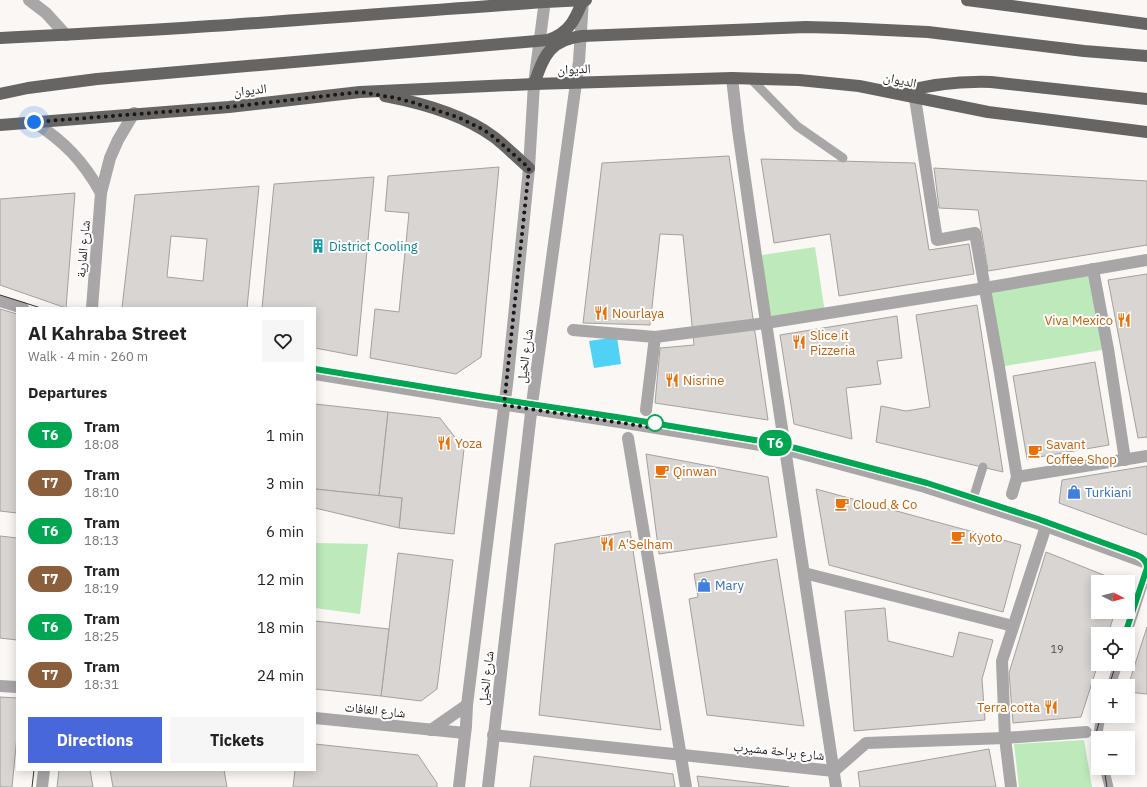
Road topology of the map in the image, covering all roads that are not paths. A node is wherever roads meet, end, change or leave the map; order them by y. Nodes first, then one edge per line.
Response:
1 (29, 0) edge
2 (468, 0) edge
3 (583, 0) edge
4 (586, 0) edge
5 (967, 0) edge
6 (545, 1) edge
7 (453, 9) junction
8 (1147, 24) edge
9 (66, 35) junction
10 (582, 36) junction
11 (0, 38) edge
12 (541, 41) junction
13 (1147, 56) edge
14 (732, 78) junction
15 (751, 78) junction
16 (577, 83) junction
17 (534, 84) junction
18 (360, 92) junction
19 (0, 94) edge
20 (898, 94) junction
21 (915, 98) junction
22 (1147, 99) edge
23 (134, 113) junction
24 (34, 122) junction
25 (0, 125) edge
26 (1147, 132) edge
27 (843, 158) dead end
28 (529, 168) junction
29 (101, 193) junction
30 (1147, 260) edge
31 (1093, 269) junction
32 (985, 288) junction
33 (0, 301) edge
34 (20, 307) edge
35 (92, 307) edge
36 (766, 323) junction
37 (573, 330) dead end
38 (654, 337) junction
39 (316, 374) edge
40 (504, 405) junction
41 (532, 409) junction
42 (646, 410) dead end
43 (628, 438) dead end
44 (784, 449) junction
45 (1147, 456) edge
46 (1125, 460) junction
47 (982, 467) dead end
48 (1017, 477) junction
49 (1012, 494) dead end
50 (972, 502) junction
51 (1046, 526) junction
52 (1147, 563) edge
53 (804, 573) junction
54 (1147, 574) edge
55 (1013, 626) junction
56 (1129, 627) edge
57 (0, 686) edge
58 (16, 688) edge
59 (467, 705) junction
60 (316, 718) edge
61 (431, 730) junction
62 (1086, 732) dead end
63 (465, 733) junction
64 (493, 736) junction
65 (1005, 738) junction
66 (680, 755) junction
67 (44, 771) edge
68 (834, 771) junction
69 (1106, 775) edge
70 (42, 787) edge
71 (459, 787) edge
72 (488, 787) edge
73 (686, 787) edge
74 (836, 787) edge
75 (1011, 787) edge
76 (1109, 787) edge

1 - 9 street
2 - 7 main road
3 - 4 main road
3 - 6 main road
3 - 10 street, شارع الخيل
3 - 12 main road
5 - 8 main road
6 - 7 main road
6 - 12 street, شارع الخيل
7 - 9 main road
9 - 11 main road
10 - 13 main road
10 - 16 street, شارع الخيل
10 - 17 main road
12 - 17 street, شارع الخيل
12 - 19 main road
14 - 15 main road, الديوان
14 - 16 main road, الديوان
14 - 36 street, شارع براحة مشيرب
15 - 20 main road, الديوان
15 - 27 lane
16 - 17 main road, الديوان
16 - 41 street, شارع الخيل
17 - 18 main road, الديوان
17 - 28 street, شارع الخيل
18 - 23 main road, الديوان
18 - 28 main road
20 - 21 main road, الديوان
20 - 22 main road
21 - 26 main road, الديوان
21 - 32 street
23 - 24 main road, الديوان
23 - 29 street, شارع المارية
24 - 25 main road, الديوان
24 - 29 street
28 - 40 street, شارع الخيل
29 - 35 street, شارع المارية
30 - 31 street
31 - 32 street
31 - 46 street
32 - 36 street
32 - 48 street
33 - 34 street
36 - 38 street
36 - 44 street, شارع براحة مشيرب
37 - 38 street
38 - 42 street
39 - 40 street
40 - 41 street
40 - 59 street, شارع الخيل
41 - 44 street
41 - 64 street, شارع الخيل
43 - 66 street
44 - 50 street
44 - 53 street, شارع براحة مشيرب
45 - 46 street
46 - 48 street
47 - 50 lane
48 - 49 street
50 - 51 street
51 - 52 street
51 - 55 street
53 - 55 street
53 - 68 street, شارع براحة مشيرب
54 - 56 lane
55 - 65 street
57 - 58 street
59 - 61 street
59 - 63 street, شارع الخيل
60 - 61 street, شارع الغافات
61 - 63 street, شارع الغافات
62 - 65 street
63 - 71 street, شارع الخيل
64 - 66 street, شارع براحة مشيرب
64 - 72 street, شارع الخيل
65 - 68 street
65 - 75 street
66 - 68 street, شارع براحة مشيرب
66 - 73 street
67 - 70 street
68 - 74 street
69 - 76 lane

